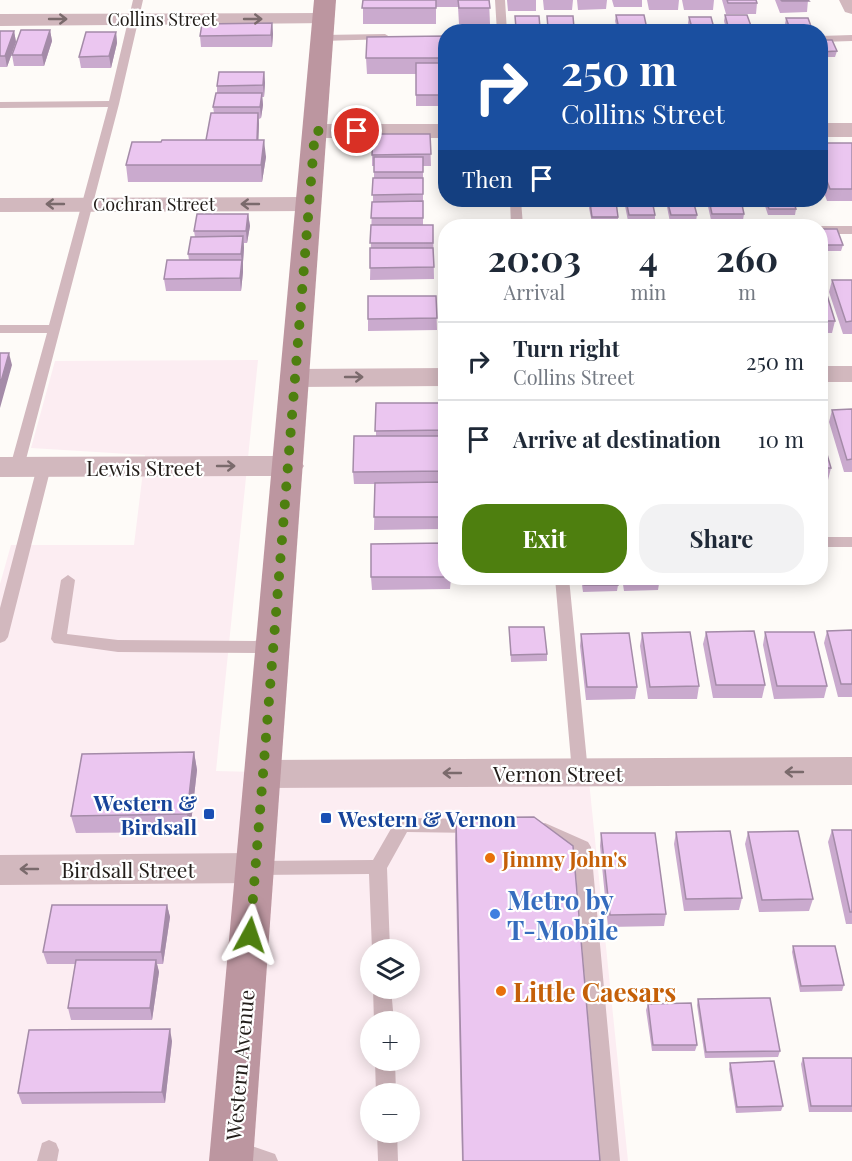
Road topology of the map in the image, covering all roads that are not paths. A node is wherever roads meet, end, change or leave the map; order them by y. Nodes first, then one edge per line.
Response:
1 (500, 0) edge
2 (849, 0) edge
3 (852, 8) edge
4 (136, 10) edge
5 (324, 19) edge
6 (0, 20) edge
7 (502, 24) edge
8 (401, 37) edge
9 (852, 38) edge
10 (828, 39) edge
11 (114, 104) junction
12 (0, 105) edge
13 (828, 130) edge
14 (852, 130) edge
15 (315, 131) junction
16 (438, 131) edge
17 (87, 204) junction
18 (308, 204) junction
19 (0, 205) edge
20 (828, 230) edge
21 (852, 230) edge
22 (0, 329) edge
23 (54, 329) junction
24 (828, 374) edge
25 (852, 374) edge
26 (438, 377) edge
27 (296, 378) junction
28 (288, 466) junction
29 (20, 467) edge
30 (828, 542) edge
31 (852, 542) edge
32 (68, 580) dead end
33 (563, 585) edge
34 (0, 637) edge
35 (274, 647) junction
36 (852, 771) edge
37 (580, 772) junction
38 (263, 774) junction
39 (491, 826) edge
40 (525, 826) edge
41 (378, 867) junction
42 (255, 868) junction
43 (0, 870) edge
44 (381, 939) edge
45 (387, 1143) edge
46 (244, 1157) edge
47 (388, 1161) edge
48 (609, 1161) edge

1 - 7 lane
2 - 3 street
4 -> 5 street, Collins Street
6 -> 4 street, Collins Street
4 - 11 lane
5 - 8 lane
5 - 15 main road, Western Avenue
9 - 10 lane
11 - 12 lane
11 - 17 lane
13 - 14 street
15 - 16 street
15 - 18 main road, Western Avenue
18 -> 17 street, Cochran Street
17 -> 19 street, Cochran Street
17 - 23 lane
18 - 27 main road, Western Avenue
20 - 21 lane
22 - 23 lane
23 - 29 lane
24 - 25 street
27 -> 26 street
27 - 28 main road, Western Avenue
29 -> 28 street, Lewis Street
28 - 35 main road, Western Avenue
29 - 34 lane
30 - 31 lane
32 - 35 lane
33 - 37 lane
35 - 38 main road, Western Avenue
36 -> 37 street, Vernon Street
37 -> 38 street, Vernon Street
38 - 42 main road, Western Avenue
39 - 41 lane
40 - 48 lane
41 - 42 lane
41 - 44 lane
42 -> 43 street, Birdsall Street
42 - 46 main road, Western Avenue
45 - 47 lane

